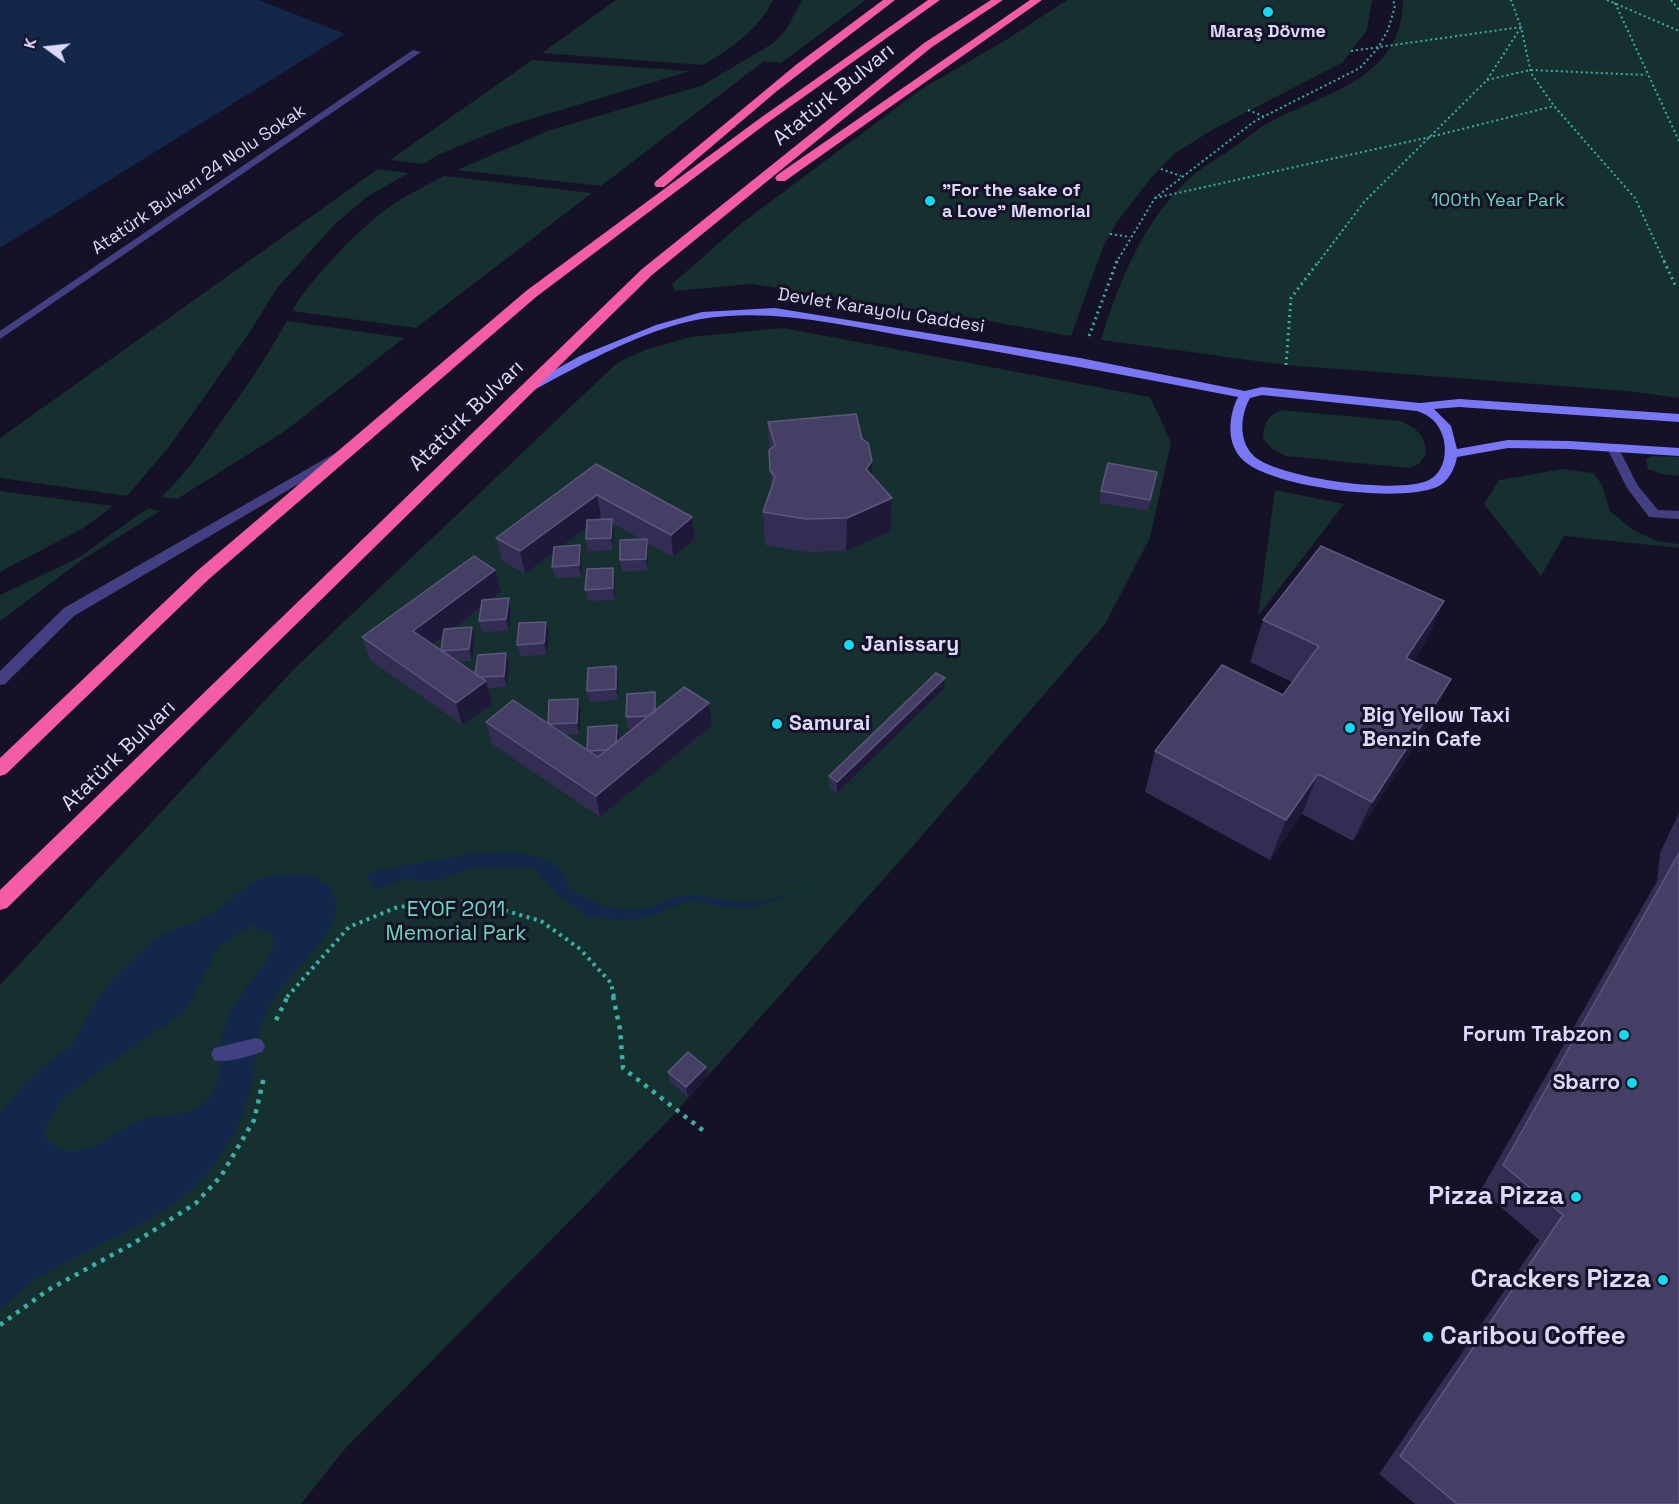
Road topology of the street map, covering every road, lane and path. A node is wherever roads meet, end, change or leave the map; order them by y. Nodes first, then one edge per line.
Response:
1 (890, 0) edge
2 (935, 0) edge
3 (998, 0) edge
4 (1037, 0) edge
5 (1393, 0) edge
6 (1511, 0) edge
7 (1607, 0) edge
8 (1671, 0) edge
9 (1615, 3) junction
10 (1679, 10) edge
11 (1521, 27) junction
12 (1679, 31) edge
13 (1378, 48) junction
14 (1351, 51) dead end
15 (416, 52) dead end
16 (1530, 70) junction
17 (1646, 75) junction
18 (1487, 80) junction
19 (1554, 106) junction
20 (1248, 110) dead end
21 (1264, 116) junction
22 (1430, 137) junction
23 (1679, 141) edge
24 (1161, 169) dead end
25 (1181, 176) junction
26 (1155, 198) junction
27 (1110, 234) dead end
28 (1130, 237) junction
29 (647, 272) junction
30 (1676, 287) dead end
31 (531, 294) junction
32 (0, 336) edge
33 (1080, 362) junction
34 (523, 391) junction
35 (1287, 392) junction
36 (1245, 395) junction
37 (1420, 406) junction
38 (1679, 418) edge
39 (1613, 448) junction
40 (348, 450) junction
41 (1679, 452) edge
42 (1452, 453) junction
43 (1679, 515) edge
44 (0, 680) edge
45 (0, 769) edge
46 (0, 902) edge
47 (272, 1029) dead end
48 (256, 1046) dead end
49 (220, 1054) dead end
50 (265, 1076) dead end
51 (705, 1132) dead end
52 (0, 1325) edge

1 - 31 highway
2 - 31 highway, Atatürk Bulvarı
3 - 29 highway, Atatürk Bulvarı
4 - 29 highway
5 - 13 path
6 - 11 path
7 - 9 path
8 - 10 path
9 - 12 path
9 - 17 path
11 - 13 path
11 - 16 path
11 - 18 path
13 - 14 path
13 - 21 path
15 - 32 street, Atatürk Bulvarı 24 Nolu Sokak
16 - 17 path
16 - 18 path
16 - 19 path
17 - 23 path
18 - 22 path
19 - 22 path
19 - 30 path
20 - 21 path
21 - 25 path
22 - 26 path
22 - 35 path
24 - 25 path
25 - 26 path
26 - 28 path
27 - 28 path
28 - 33 path
29 - 34 highway, Atatürk Bulvarı
31 - 40 highway, Atatürk Bulvarı
33 - 34 street, Devlet Karayolu Caddesi
33 - 36 street, Devlet Karayolu Caddesi
34 - 46 highway, Atatürk Bulvarı
35 - 36 street, Devlet Karayolu Caddesi
35 - 37 street, Devlet Karayolu Caddesi
36 - 42 street
37 - 38 street, Devlet Karayolu Caddesi
37 - 42 street
39 - 41 street
39 - 42 street
39 - 43 street
40 - 44 street, Atatürk Bulvarı
40 - 45 highway, Atatürk Bulvarı
47 - 51 path
48 - 49 street
50 - 52 path

